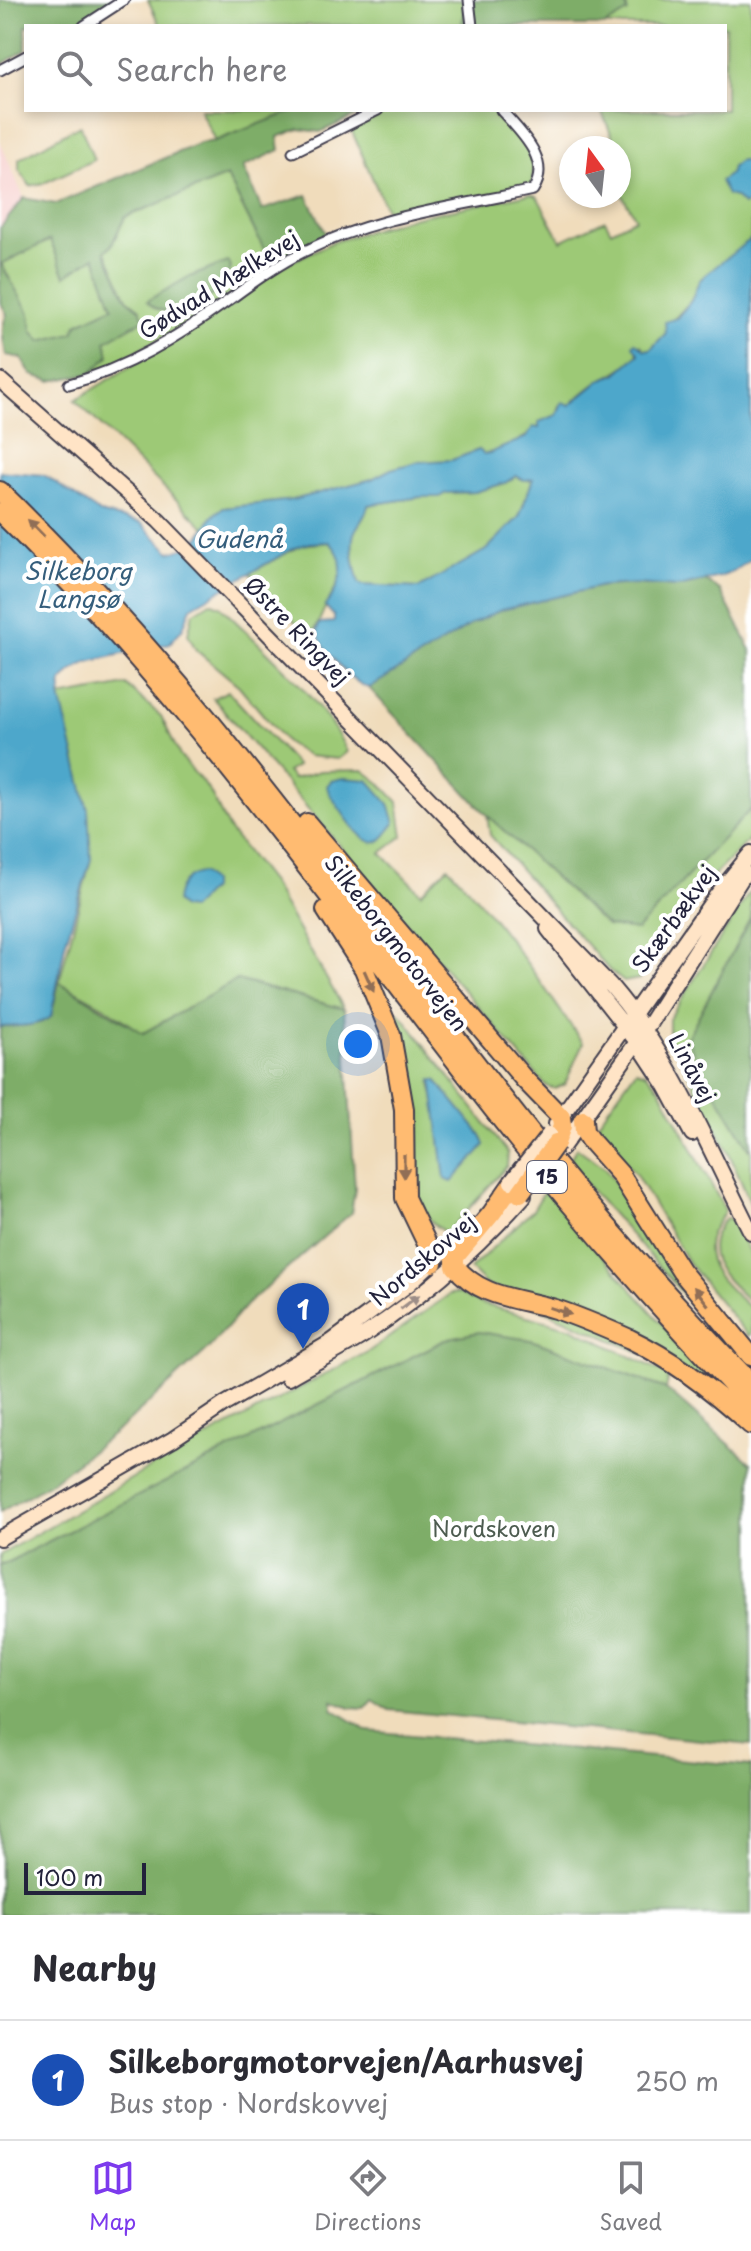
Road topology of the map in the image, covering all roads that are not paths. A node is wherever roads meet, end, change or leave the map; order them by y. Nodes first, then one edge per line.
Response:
1 (124, 0) edge
2 (469, 0) edge
3 (87, 24) edge
4 (472, 24) edge
5 (24, 57) edge
6 (0, 70) edge
7 (374, 112) edge
8 (503, 112) edge
9 (293, 152) dead end
10 (0, 380) edge
11 (69, 384) dead end
12 (0, 491) edge
13 (0, 512) edge
14 (207, 719) junction
15 (217, 754) junction
16 (751, 853) edge
17 (751, 865) edge
18 (518, 890) junction
19 (637, 1026) junction
20 (562, 1133) junction
21 (530, 1158) joint
22 (517, 1189) junction
23 (498, 1224) joint
24 (751, 1235) edge
25 (451, 1259) junction
26 (751, 1356) edge
27 (751, 1383) edge
28 (751, 1405) edge
29 (751, 1425) edge
30 (173, 1439) junction
31 (0, 1538) edge

1 - 3 street
2 - 4 street
5 - 6 street
7 - 9 street
8 - 11 street, Gødvad Mælkevej
10 - 18 main road, Østre Ringvej
14 -> 12 highway
13 - 14 highway, Silkeborgmotorvejen / 15
14 - 15 highway, Silkeborgmotorvejen / 15
14 - 20 highway
14 - 27 highway, Silkeborgmotorvejen / 15
15 -> 25 highway
15 - 28 highway, Silkeborgmotorvejen / 15
16 - 19 main road, Skærbækvej
17 - 19 main road, Skærbækvej
18 - 19 main road, Østre Ringvej
18 - 19 main road, Østre Ringvej
19 - 20 main road
19 - 20 main road
19 - 24 main road, Linåvej
19 - 24 main road, Linåvej
20 - 21 main road, bridge
20 - 22 highway, bridge
26 -> 20 highway
21 - 22 highway, bridge
22 - 23 highway
22 - 25 highway
23 - 25 main road, Nordskovvej
25 -> 29 highway
25 - 30 main road, Nordskovvej
30 -> 25 main road, Nordskovvej
30 - 31 main road, Nordskovvej

